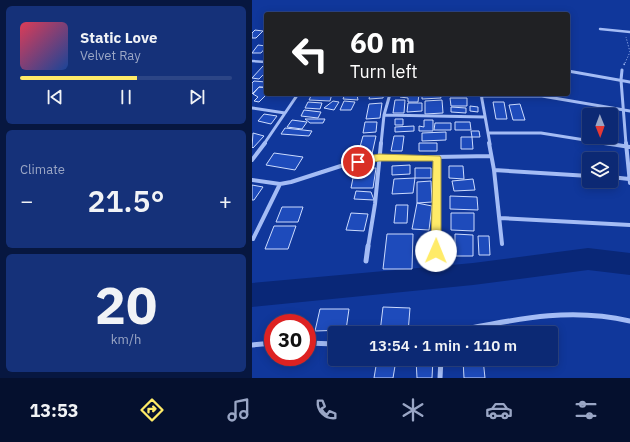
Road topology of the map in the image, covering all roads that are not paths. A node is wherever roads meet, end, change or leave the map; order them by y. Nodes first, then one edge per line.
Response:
1 (600, 29) dead end
2 (630, 32) edge
3 (252, 60) edge
4 (264, 62) edge
5 (622, 70) road end
6 (570, 71) edge
7 (621, 80) junction
8 (630, 82) edge
9 (297, 96) edge
10 (389, 96) edge
11 (481, 96) edge
12 (548, 96) edge
13 (252, 108) edge
14 (623, 109) junction
15 (630, 111) edge
16 (286, 113) junction
17 (384, 115) junction
18 (485, 117) junction
19 (488, 133) junction
20 (628, 147) edge
21 (491, 156) junction
22 (379, 158) junction
23 (437, 158) junction
24 (252, 160) edge
25 (494, 170) junction
26 (582, 176) edge
27 (618, 178) edge
28 (630, 179) edge
29 (252, 180) edge
30 (630, 183) edge
31 (280, 184) junction
32 (500, 218) junction
33 (630, 225) edge
34 (253, 239) edge
35 (502, 244) dead end
36 (436, 251) dead end
37 (366, 260) dead end
38 (630, 321) edge
39 (482, 326) edge
40 (316, 343) edge
41 (264, 344) edge
42 (328, 344) edge
43 (252, 345) edge
44 (441, 366) edge
45 (440, 378) edge

1 - 2 street
3 - 4 street
5 - 7 street
6 - 7 street
7 - 8 street
7 - 14 street
9 - 16 street
10 - 17 street
11 - 18 street
12 - 14 street
13 - 16 street
14 - 15 street
14 - 20 street
16 - 24 street
17 - 18 street
17 - 22 street
18 - 19 street
19 - 20 street
19 - 21 street
20 - 28 street
21 - 23 street
21 - 25 street
22 - 23 street
22 - 31 street
22 - 37 street
23 - 36 street
25 - 26 street
25 - 32 street
27 - 28 street
28 - 30 street
29 - 31 street
31 - 34 street
32 - 33 street
32 - 35 street
38 - 39 street
40 - 42 street
41 - 43 street
44 - 45 street

